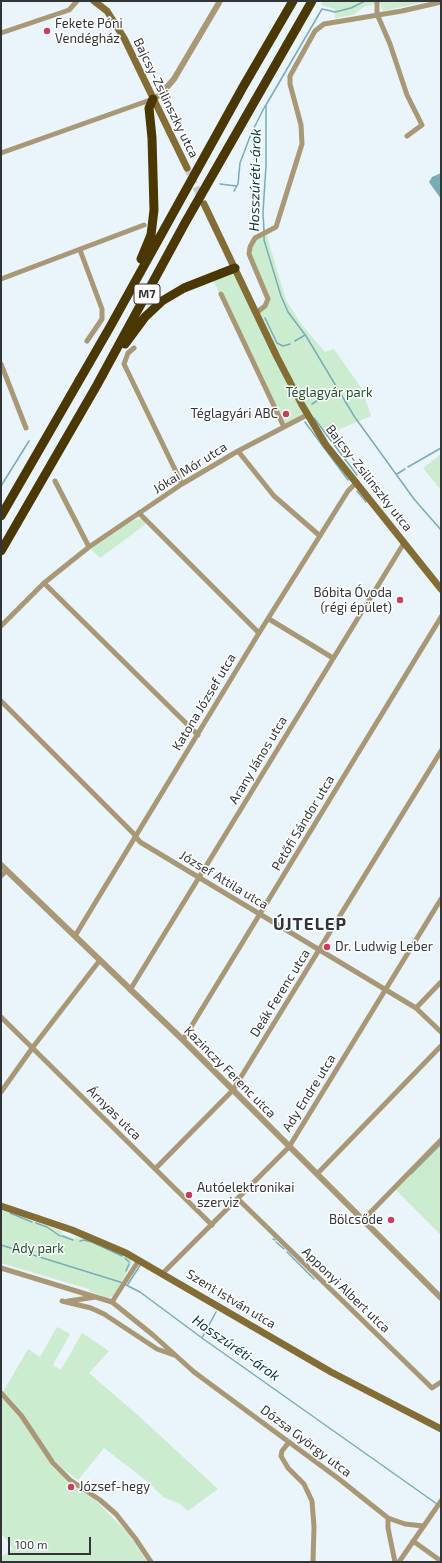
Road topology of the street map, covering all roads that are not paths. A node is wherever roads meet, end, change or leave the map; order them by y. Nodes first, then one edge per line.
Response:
1 (77, 1) edge
2 (94, 1) edge
3 (220, 1) edge
4 (293, 1) edge
5 (312, 1) edge
6 (377, 2) edge
7 (441, 2) edge
8 (377, 14) junction
9 (1, 33) edge
10 (153, 99) junction
11 (407, 136) dead end
12 (1, 154) edge
13 (191, 171) junction
14 (200, 203) junction
15 (144, 225) dead end
16 (80, 250) junction
17 (235, 268) junction
18 (1, 278) edge
19 (221, 294) dead end
20 (256, 313) junction
21 (110, 327) junction
22 (87, 341) dead end
23 (134, 348) dead end
24 (1, 364) edge
25 (97, 385) junction
26 (307, 415) junction
27 (284, 427) junction
28 (26, 428) dead end
29 (238, 451) junction
30 (55, 481) dead end
31 (357, 482) junction
32 (182, 484) junction
33 (139, 513) junction
34 (1, 516) edge
35 (320, 536) junction
36 (404, 543) junction
37 (89, 547) junction
38 (1, 551) edge
39 (44, 583) junction
40 (441, 589) edge
41 (441, 617) edge
42 (269, 619) junction
43 (1, 626) edge
44 (259, 633) junction
45 (333, 658) junction
46 (1, 702) edge
47 (198, 735) junction
48 (441, 751) edge
49 (136, 838) junction
50 (1, 865) edge
51 (6, 871) junction
52 (1, 876) edge
53 (199, 879) junction
54 (441, 899) edge
55 (259, 915) junction
56 (75, 936) junction
57 (319, 950) junction
58 (100, 960) junction
59 (441, 982) edge
60 (386, 989) junction
61 (130, 990) junction
62 (416, 1008) junction
63 (1, 1017) edge
64 (441, 1032) edge
65 (183, 1040) junction
66 (441, 1046) edge
67 (33, 1047) junction
68 (233, 1090) junction
69 (1, 1092) edge
70 (441, 1140) edge
71 (289, 1147) junction
72 (155, 1169) junction
73 (316, 1174) junction
74 (238, 1199) junction
75 (1, 1206) edge
76 (363, 1220) junction
77 (212, 1225) junction
78 (138, 1260) junction
79 (1, 1268) edge
80 (163, 1273) junction
81 (97, 1297) junction
82 (441, 1298) edge
83 (112, 1302) junction
84 (175, 1355) junction
85 (441, 1382) edge
86 (1, 1393) edge
87 (441, 1429) edge
88 (288, 1442) junction
89 (439, 1504) edge
90 (388, 1518) junction
91 (423, 1526) junction
92 (413, 1541) junction
93 (441, 1561) edge
94 (151, 1562) edge
95 (313, 1562) edge
96 (395, 1562) edge
97 (399, 1562) edge

1 - 9 street
2 - 10 main road, Bajcsy-Zsilinszky utca
3 - 10 street
4 - 13 highway, M7
5 - 14 highway, M7
6 - 8 street
7 - 8 street
8 - 11 street
8 - 20 street
10 - 12 street
10 - 13 main road, Bajcsy-Zsilinszky utca
10 - 21 highway
13 - 21 highway, M7
14 - 17 main road, Bajcsy-Zsilinszky utca
14 - 25 highway, M7
15 - 16 street
16 - 18 street
16 - 22 street
17 - 20 main road, Bajcsy-Zsilinszky utca
17 - 25 highway
19 - 27 street
20 - 26 main road, Bajcsy-Zsilinszky utca
21 - 34 highway, M7
23 - 32 street
24 - 28 street
25 - 38 highway, M7
26 - 27 street, Jókai Mór utca
26 - 31 main road, Bajcsy-Zsilinszky utca
27 - 29 street, Jókai Mór utca
29 - 32 street, Jókai Mór utca
29 - 35 street
30 - 37 street
31 - 35 street, Katona József utca
31 - 36 main road, Bajcsy-Zsilinszky utca
32 - 33 street, Jókai Mór utca
33 - 37 street, Jókai Mór utca
33 - 44 street
35 - 42 street, Katona József utca
36 - 40 main road, Bajcsy-Zsilinszky utca
36 - 45 street, Arany János utca
37 - 39 street, Jókai Mór utca
39 - 43 street, Jókai Mór utca
39 - 47 street
41 - 55 street, Petőfi Sándor utca
42 - 44 street, Katona József utca
42 - 45 street
44 - 47 street, Katona József utca
45 - 53 street, Arany János utca
46 - 49 street, József Attila utca
47 - 49 street, Katona József utca
48 - 57 street, Deák Ferenc utca
49 - 53 street, József Attila utca
49 - 56 street, Katona József utca
50 - 51 street, Kazinczy Ferenc utca
51 - 52 street
51 - 56 street, Kazinczy Ferenc utca
53 - 55 street, József Attila utca
53 - 61 street, Arany János utca
54 - 60 street, Ady Endre utca
55 - 57 street, József Attila utca
55 - 65 street, Petőfi Sándor utca
56 - 58 street, Kazinczy Ferenc utca
57 - 60 street, József Attila utca
57 - 68 street, Deák Ferenc utca
58 - 61 street, Kazinczy Ferenc utca
58 - 67 street
59 - 62 street
60 - 62 street, József Attila utca
60 - 71 street, Ady Endre utca
61 - 65 street, Kazinczy Ferenc utca
62 - 64 street, József Attila utca
63 - 67 street, Árnyas utca
65 - 68 street, Kazinczy Ferenc utca
66 - 73 street
67 - 69 street
67 - 72 street, Árnyas utca
68 - 71 street, Kazinczy Ferenc utca
68 - 72 street, Deák Ferenc utca
70 - 76 street
71 - 73 street, Kazinczy Ferenc utca
71 - 74 street, Ady Endre utca
72 - 77 street, Árnyas utca
73 - 76 street, Kazinczy Ferenc utca
74 - 77 street, Ady Endre utca
74 - 85 street, Apponyi Albert utca
75 - 78 main road, Szent István utca
76 - 82 street, Kazinczy Ferenc utca
77 - 80 street, Ady Endre utca
78 - 80 main road, Szent István utca
78 - 83 street
79 - 81 street, Dózsa György utca
80 - 87 main road, Szent István utca
81 - 83 street, Dózsa György utca
81 - 84 street, Dózsa György utca
83 - 84 street, Dózsa György utca
84 - 88 street, Dózsa György utca
86 - 94 street
88 - 90 street, Dózsa György utca
88 - 95 street
89 - 91 street
90 - 91 street, Dózsa György utca
90 - 96 street
91 - 92 street
92 - 93 street
92 - 97 street

